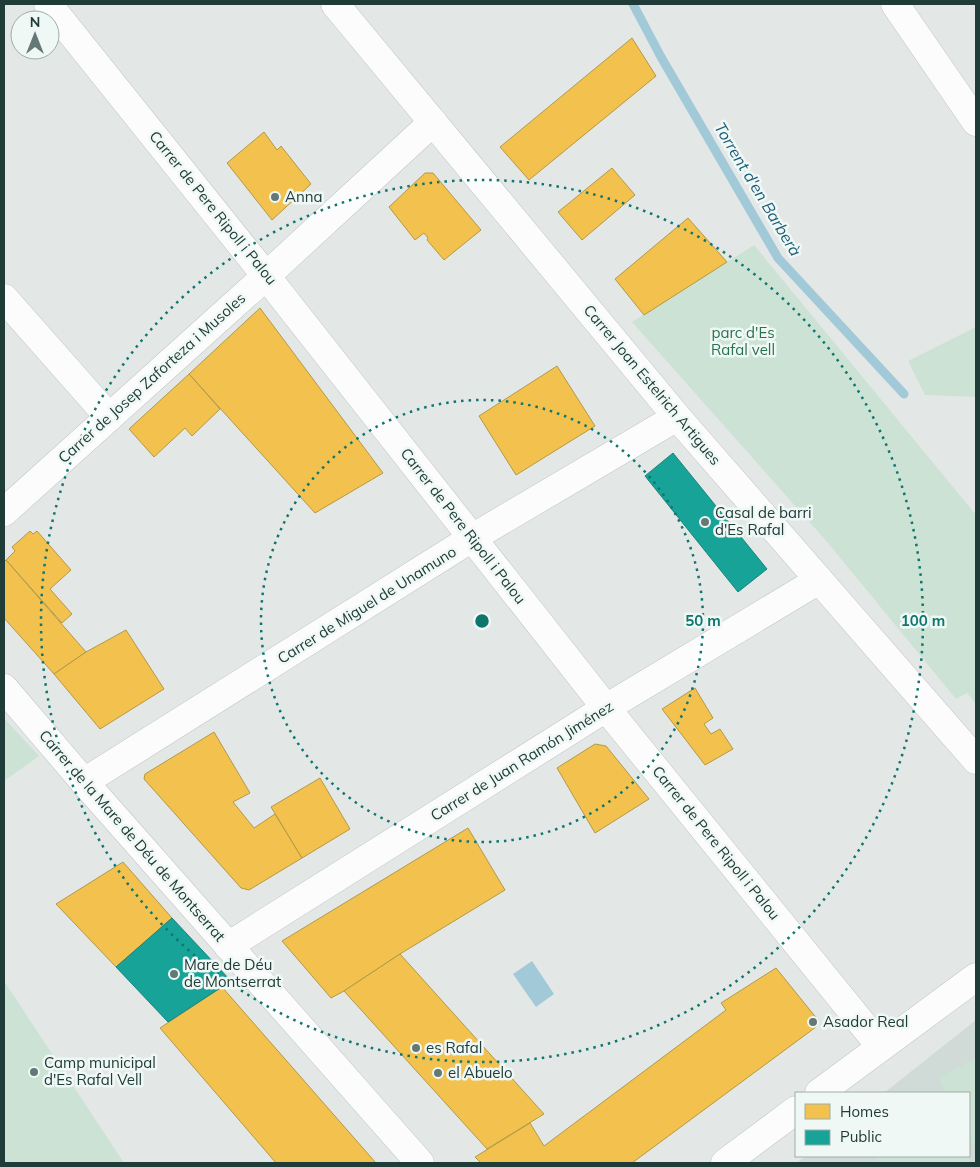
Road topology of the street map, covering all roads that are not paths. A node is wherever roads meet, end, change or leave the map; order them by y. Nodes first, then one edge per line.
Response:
1 (48, 4) edge
2 (335, 4) edge
3 (895, 4) edge
4 (433, 122) junction
5 (976, 122) edge
6 (266, 276) junction
7 (4, 298) edge
8 (109, 417) junction
9 (678, 417) junction
10 (4, 512) edge
11 (472, 538) junction
12 (819, 580) junction
13 (4, 688) edge
14 (606, 708) junction
15 (976, 760) edge
16 (84, 782) junction
17 (228, 946) junction
18 (976, 976) edge
19 (881, 1047) junction
20 (820, 1092) edge
21 (795, 1111) edge
22 (420, 1163) edge
23 (725, 1163) edge

1 - 6 street, Carrer de Pere Ripoll i Palou
2 - 4 street, Carrer Joan Estelrich Artigues
3 - 5 street
4 - 6 street, Carrer de Josep Zaforteza i Musoles
4 - 9 street, Carrer Joan Estelrich Artigues
6 - 8 street, Carrer de Josep Zaforteza i Musoles
6 - 11 street, Carrer de Pere Ripoll i Palou
7 - 8 street
8 - 10 street, Carrer de Josep Zaforteza i Musoles
9 - 11 street, Carrer de Miguel de Unamuno
9 - 12 street, Carrer Joan Estelrich Artigues
11 - 14 street, Carrer de Pere Ripoll i Palou
11 - 16 street, Carrer de Miguel de Unamuno
12 - 14 street, Carrer de Juan Ramón Jiménez
12 - 15 street, Carrer Joan Estelrich Artigues
13 - 16 street, Carrer de la Mare de Déu de Montserrat
14 - 17 street, Carrer de Juan Ramón Jiménez
14 - 19 street, Carrer de Pere Ripoll i Palou
16 - 17 street, Carrer de la Mare de Déu de Montserrat
17 - 22 street, Carrer de la Mare de Déu de Montserrat
18 - 19 street
19 - 20 street
21 - 23 street

